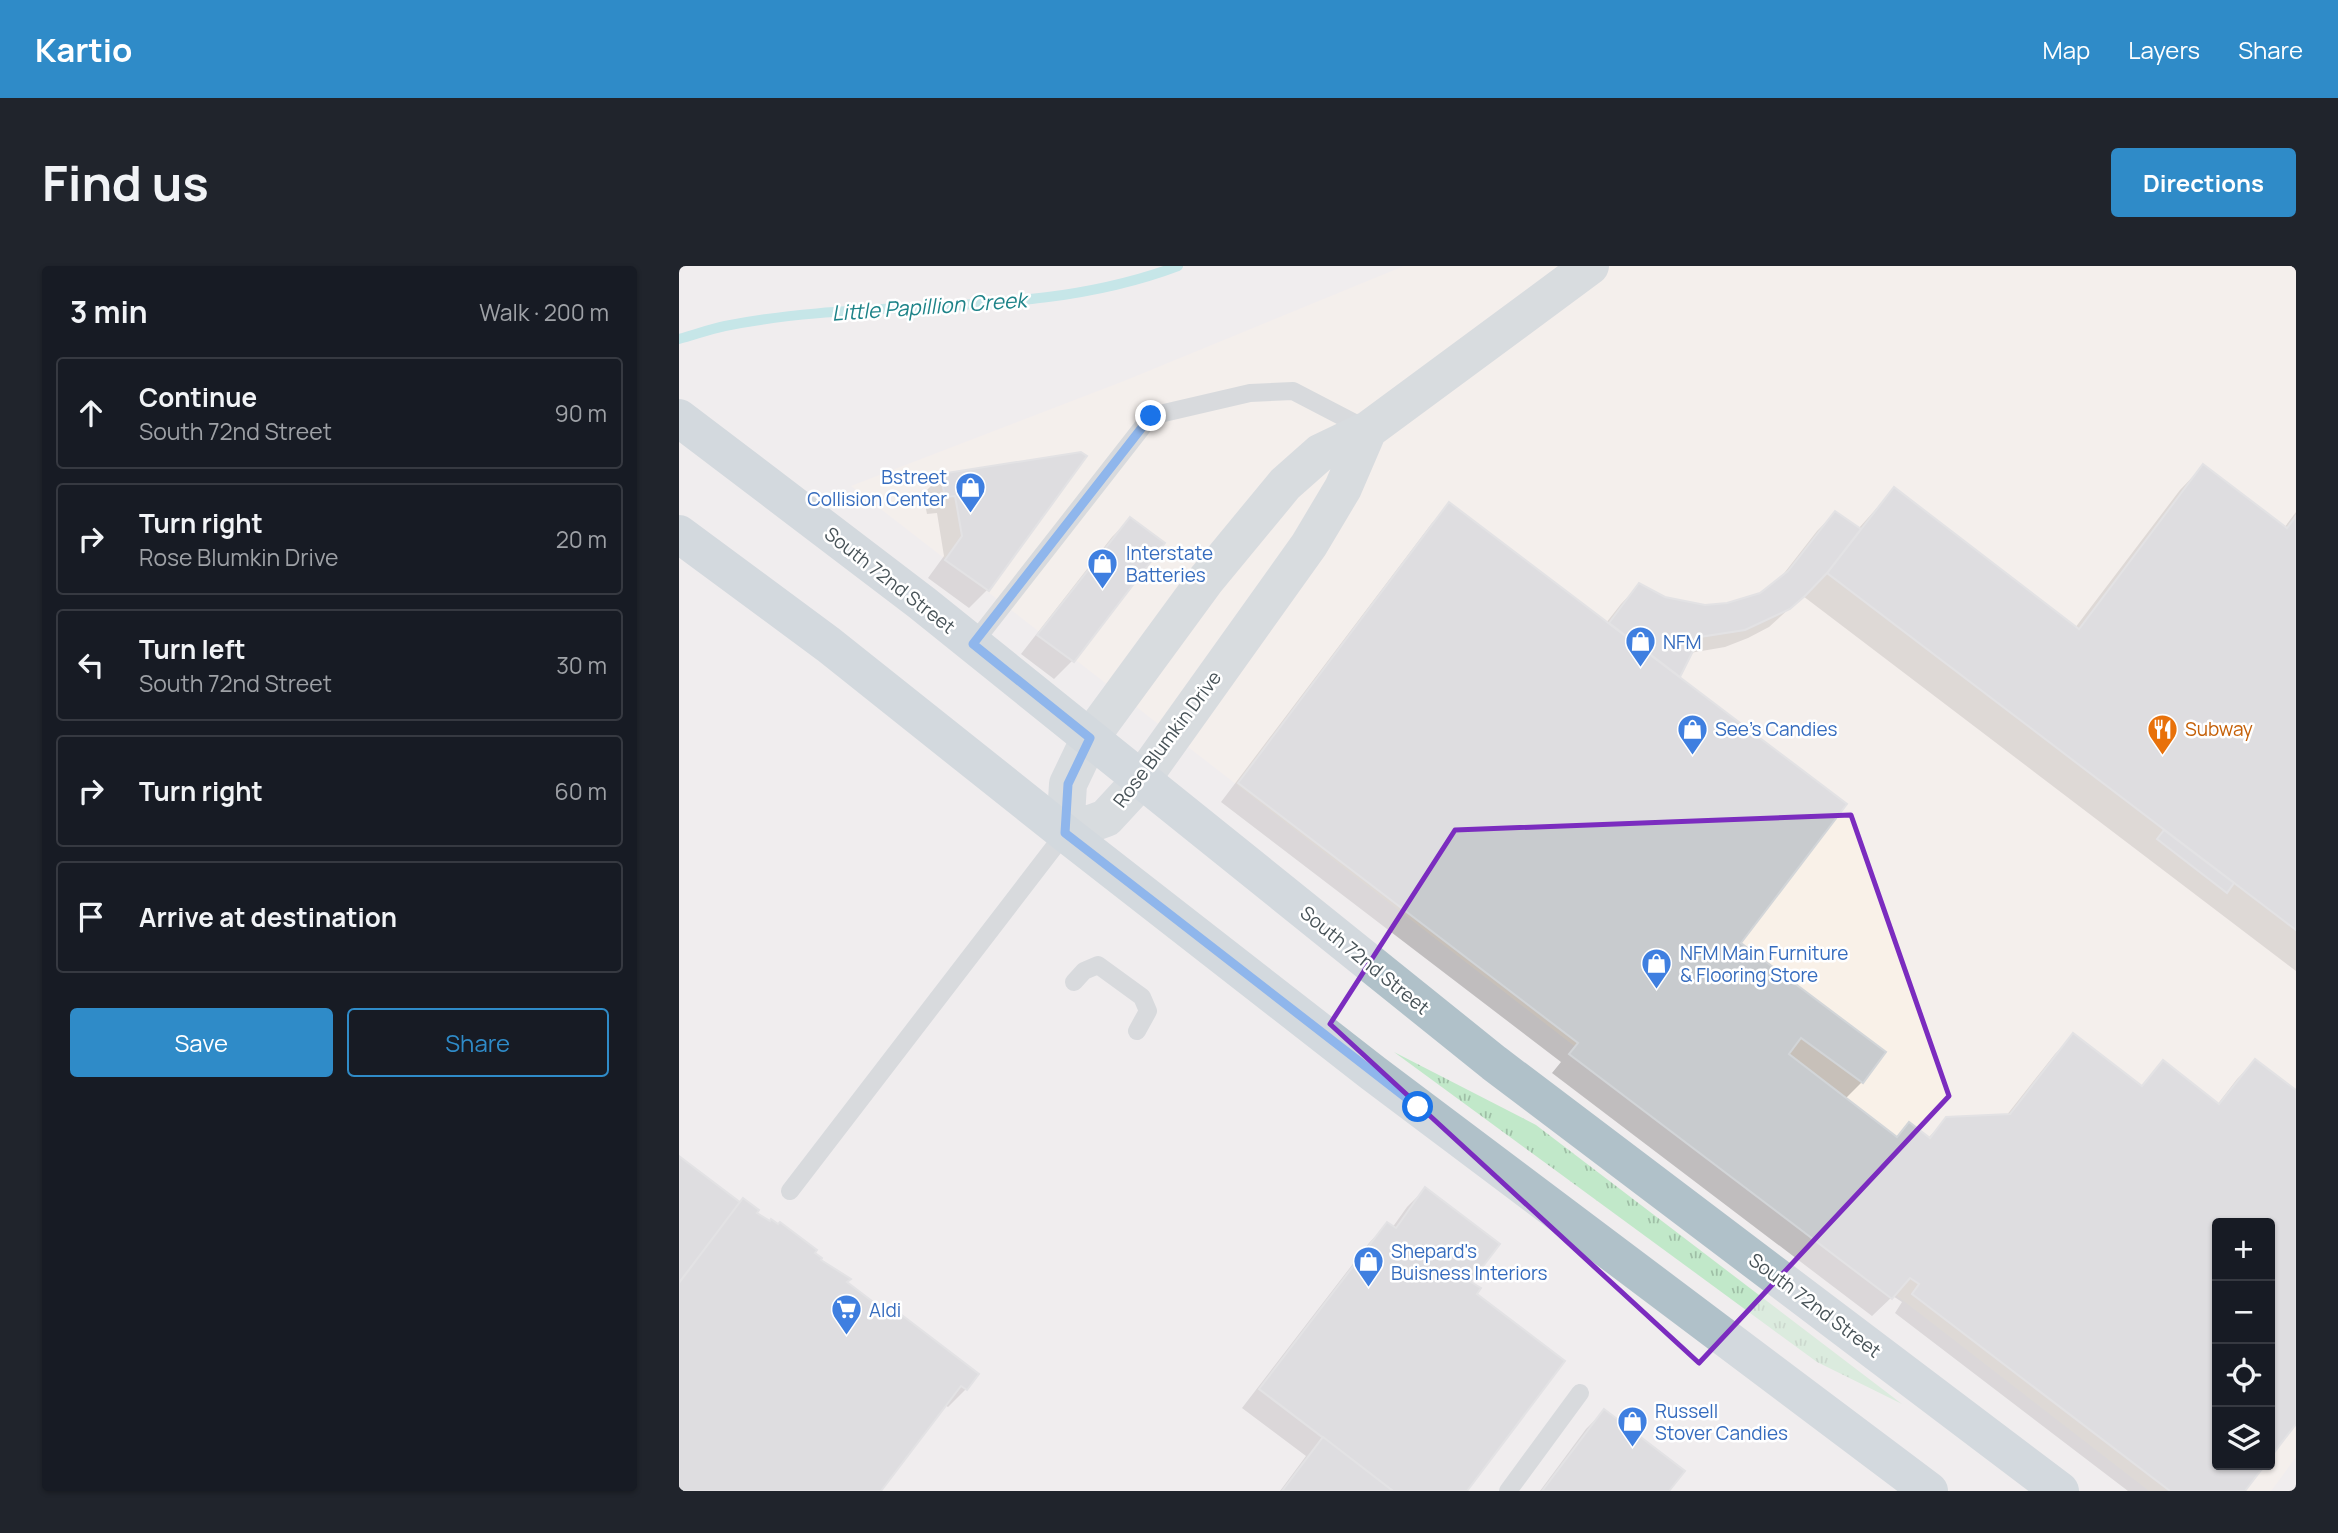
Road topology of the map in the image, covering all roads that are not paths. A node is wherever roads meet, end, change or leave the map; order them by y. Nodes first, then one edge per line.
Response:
1 (1590, 266) edge
2 (679, 418) edge
3 (1368, 430) junction
4 (679, 534) edge
5 (973, 644) junction
6 (1090, 738) junction
7 (1142, 779) junction
8 (1065, 833) junction
9 (1074, 982) dead end
10 (1137, 1031) dead end
11 (790, 1191) dead end
12 (1580, 1393) dead end
13 (1508, 1491) edge
14 (1929, 1491) edge
15 (2060, 1491) edge

1 - 3 main road
2 - 5 main road, South 72nd Street
3 - 5 lane
3 - 6 main road
3 - 7 main road, Rose Blumkin Drive
4 - 8 main road
5 - 6 main road, South 72nd Street
6 - 7 main road, South 72nd Street
6 - 8 main road
7 - 8 main road, Rose Blumkin Drive
7 - 15 main road, South 72nd Street
8 - 11 lane
8 - 14 main road
9 - 10 lane
12 - 13 lane

